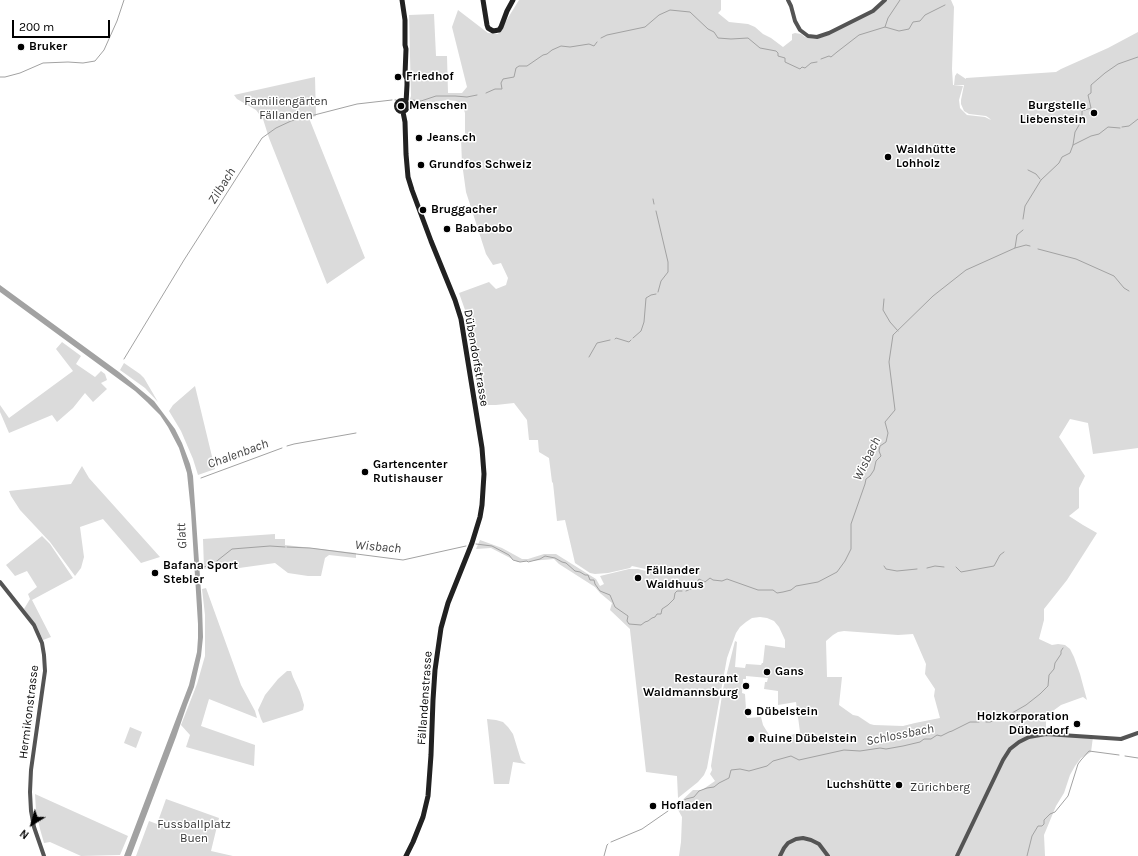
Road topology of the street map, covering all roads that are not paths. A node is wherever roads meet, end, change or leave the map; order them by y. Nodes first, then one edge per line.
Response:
1 (402, 0) edge
2 (483, 0) edge
3 (513, 0) edge
4 (788, 0) edge
5 (885, 0) edge
6 (404, 102) junction
7 (403, 112) junction
8 (472, 543) joint
9 (0, 582) edge
10 (1138, 733) edge
11 (44, 856) edge
12 (406, 856) edge
13 (780, 856) edge
14 (828, 856) edge
15 (957, 856) edge

1 - 6 main road, Dübendorfstrasse
2 - 3 main road
4 - 5 street
6 - 7 main road, Dübendorfstrasse
6 - 7 main road, Dübendorfstrasse
7 - 8 main road, Dübendorfstrasse
8 - 12 main road, Fällandenstrasse
9 - 11 street, Hermikonstrasse
10 - 15 street
13 - 14 street

